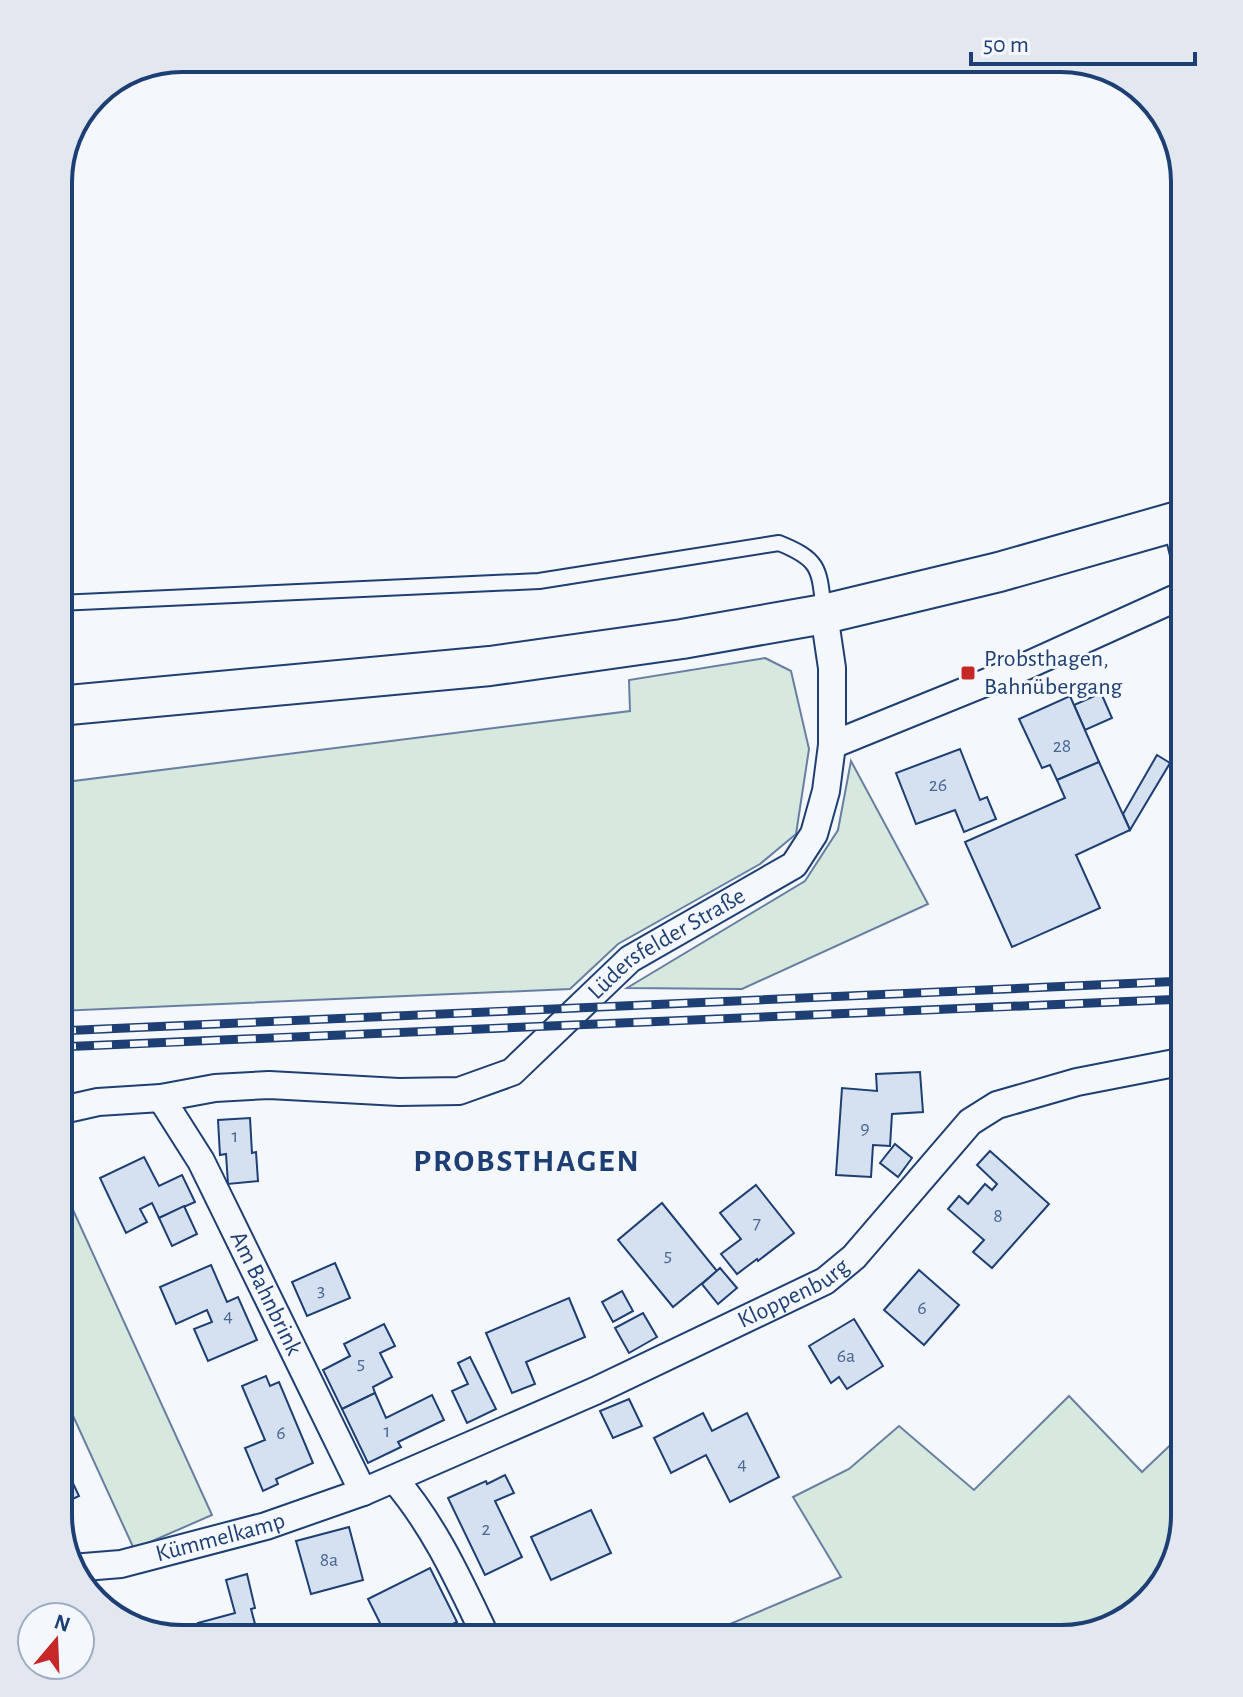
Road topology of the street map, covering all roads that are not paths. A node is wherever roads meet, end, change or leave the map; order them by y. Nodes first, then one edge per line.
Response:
1 (1171, 535) edge
2 (1171, 600) edge
3 (72, 602) edge
4 (824, 614) junction
5 (72, 705) edge
6 (832, 745) junction
7 (1171, 1064) edge
8 (161, 1098) junction
9 (72, 1108) edge
10 (395, 1480) junction
11 (363, 1492) junction
12 (85, 1566) edge
13 (480, 1625) edge

1 - 4 main road
2 - 6 street
3 - 4 lane
4 - 5 main road
4 - 6 street, Lüdersfelder Straße
6 - 8 street, Lüdersfelder Straße
7 - 10 street, Kloppenburg
8 - 9 street, Lüdersfelder Straße
8 - 11 street, Am Bahnbrink
10 - 11 street, Kloppenburg
10 - 13 street
11 - 12 street, Kümmelkamp

